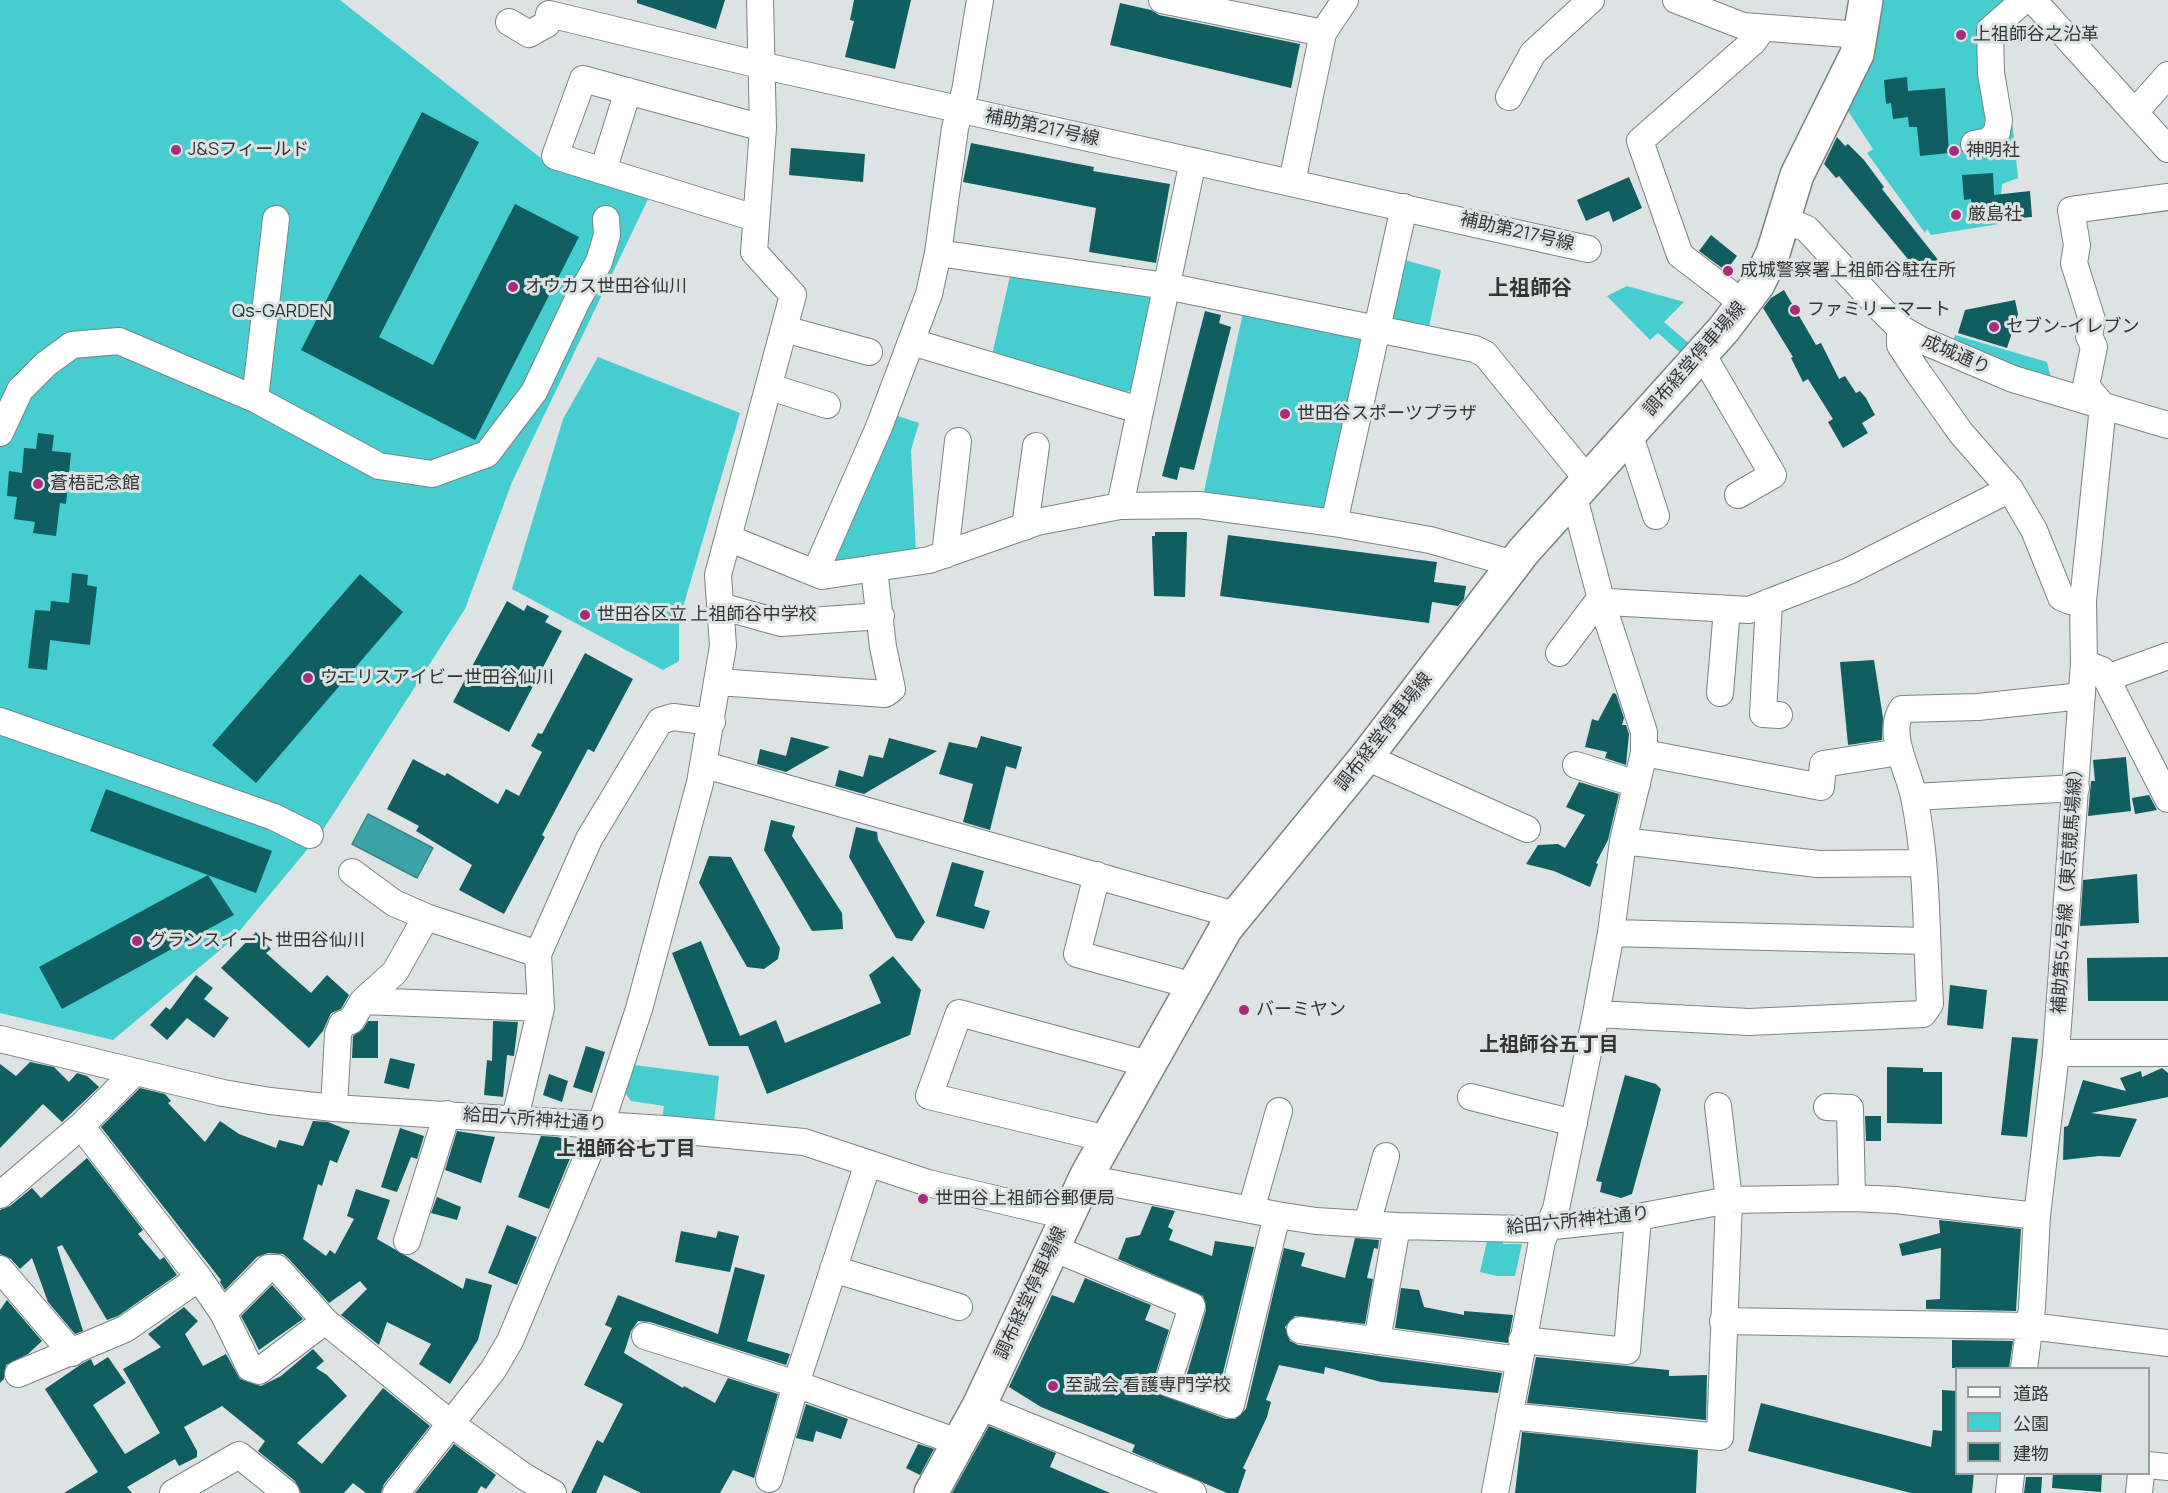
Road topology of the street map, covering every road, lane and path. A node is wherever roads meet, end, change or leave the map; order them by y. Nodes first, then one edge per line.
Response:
1 (760, 0) edge
2 (980, 0) edge
3 (1162, 0) edge
4 (1345, 0) edge
5 (1591, 0) edge
6 (1676, 0) edge
7 (1866, 0) edge
8 (2024, 0) edge
9 (2033, 0) edge
10 (551, 7) edge
11 (509, 22) dead end
12 (1762, 29) junction
13 (1323, 33) junction
14 (1861, 35) junction
15 (760, 65) junction
16 (2168, 75) edge
17 (628, 91) junction
18 (1509, 97) dead end
19 (960, 110) junction
20 (2135, 112) junction
21 (763, 128) junction
22 (1974, 144) dead end
23 (2168, 149) edge
24 (1193, 161) junction
25 (603, 171) junction
26 (1292, 182) junction
27 (2168, 197) edge
28 (1404, 207) junction
29 (755, 218) junction
30 (276, 219) dead end
31 (606, 219) dead end
32 (1784, 219) junction
33 (1588, 249) dead end
34 (938, 252) junction
35 (1166, 285) junction
36 (1744, 304) junction
37 (1376, 327) junction
38 (1900, 328) junction
39 (784, 329) junction
40 (912, 342) junction
41 (869, 352) dead end
42 (1701, 352) junction
43 (770, 387) junction
44 (255, 399) junction
45 (827, 405) dead end
46 (2103, 406) junction
47 (1139, 410) junction
48 (2168, 425) edge
49 (0, 433) edge
50 (1626, 437) junction
51 (958, 441) dead end
52 (1036, 446) dead end
53 (1579, 488) junction
54 (2010, 489) junction
55 (1738, 495) dead end
56 (1120, 506) junction
57 (1656, 516) dead end
58 (1334, 523) junction
59 (1025, 527) junction
60 (728, 538) junction
61 (945, 555) junction
62 (1514, 564) junction
63 (874, 569) junction
64 (815, 573) junction
65 (2083, 601) junction
66 (1769, 602) junction
67 (1602, 603) junction
68 (720, 606) junction
69 (1727, 609) junction
70 (881, 616) junction
71 (1559, 652) dead end
72 (2168, 656) edge
73 (2084, 663) junction
74 (2107, 678) junction
75 (718, 682) junction
76 (1720, 693) dead end
77 (2082, 696) junction
78 (1779, 715) dead end
79 (0, 721) edge
80 (712, 722) junction
81 (1900, 752) junction
82 (1644, 753) junction
83 (1366, 757) junction
84 (705, 765) junction
85 (1576, 765) dead end
86 (1637, 784) junction
87 (2076, 789) junction
88 (1914, 797) junction
89 (2168, 799) edge
90 (1527, 829) dead end
91 (310, 835) dead end
92 (1623, 841) junction
93 (1922, 863) junction
94 (352, 872) dead end
95 (1097, 875) junction
96 (1235, 915) junction
97 (426, 917) junction
98 (1611, 933) junction
99 (1926, 941) junction
100 (538, 954) junction
101 (1194, 986) junction
102 (363, 1001) junction
103 (541, 1008) junction
104 (1596, 1014) junction
105 (0, 1039) edge
106 (2056, 1053) junction
107 (2168, 1053) edge
108 (1148, 1064) junction
109 (134, 1073) junction
110 (1471, 1097) dead end
111 (1718, 1106) dead end
112 (1827, 1107) dead end
113 (334, 1108) junction
114 (1279, 1111) dead end
115 (447, 1114) junction
116 (515, 1118) junction
117 (1574, 1123) junction
118 (601, 1124) junction
119 (81, 1126) junction
120 (1107, 1139) junction
121 (1386, 1156) dead end
122 (868, 1163) junction
123 (1087, 1175) junction
124 (0, 1195) edge
125 (1852, 1198) junction
126 (1729, 1200) junction
127 (1251, 1210) junction
128 (1277, 1215) junction
129 (1066, 1216) junction
130 (1638, 1216) junction
131 (2037, 1216) junction
132 (1367, 1224) junction
133 (1397, 1226) junction
134 (1548, 1227) junction
135 (407, 1241) dead end
136 (1053, 1248) junction
137 (0, 1269) edge
138 (833, 1269) junction
139 (199, 1278) junction
140 (959, 1307) dead end
141 (223, 1313) junction
142 (325, 1321) junction
143 (1723, 1321) junction
144 (2030, 1326) junction
145 (1300, 1330) dead end
146 (645, 1336) dead end
147 (1377, 1341) junction
148 (2168, 1343) edge
149 (1521, 1350) junction
150 (72, 1353) junction
151 (2024, 1367) edge
152 (18, 1374) dead end
153 (796, 1384) junction
154 (980, 1406) junction
155 (1509, 1416) junction
156 (450, 1423) junction
157 (960, 1443) junction
158 (2150, 1465) edge
159 (2168, 1467) edge
160 (2011, 1475) edge
161 (2141, 1475) edge
162 (769, 1479) dead end
163 (173, 1493) edge
164 (286, 1493) edge
165 (396, 1493) edge
166 (553, 1493) edge
167 (931, 1493) edge
168 (1193, 1493) edge
169 (1495, 1493) edge
170 (2009, 1493) edge
171 (2139, 1493) edge

1 - 15 street
2 - 19 street
3 - 13 street
4 - 13 street
5 - 18 street
6 - 12 street
7 - 14 main road, 調布経堂停車場線
8 - 22 street
9 - 20 street
10 - 11 street, 補助第217号線
10 - 15 street, 補助第217号線
12 - 14 street
12 - 36 street
13 - 26 street
14 - 32 main road, 調布経堂停車場線
15 - 19 street, 補助第217号線
15 - 21 street
16 - 20 street
17 - 21 street
17 - 25 street
17 - 25 street
19 - 24 street, 補助第217号線
19 - 34 street
20 - 23 street
21 - 29 street
24 - 26 street, 補助第217号線
24 - 35 street
25 - 29 street
26 - 28 street, 補助第217号線
27 - 46 street
28 - 33 street, 補助第217号線
28 - 37 street
29 - 39 street
30 - 44 street
31 - 44 street
32 - 36 main road, 調布経堂停車場線
32 - 38 street, 成城通り
34 - 35 street
34 - 40 street
35 - 37 street
35 - 47 street
36 - 42 main road, 調布経堂停車場線
37 - 53 street
37 - 58 street
38 - 46 street, 成城通り
38 - 54 street
39 - 41 street
39 - 43 street
40 - 47 street
40 - 64 street
42 - 50 main road, 調布経堂停車場線
42 - 55 street
43 - 45 street
43 - 60 street
44 - 49 street
46 - 48 street, 成城通り
46 - 65 street, 補助第54号線（東京競馬場線）
47 - 56 street
50 - 53 main road, 調布経堂停車場線
50 - 57 street
51 - 61 street
52 - 59 street
53 - 62 main road, 調布経堂停車場線
53 - 67 street
54 - 65 street
54 - 66 street
56 - 58 street
56 - 59 street
58 - 62 street
59 - 61 street
60 - 64 street
60 - 68 street
61 - 63 street
62 - 83 main road, 調布経堂停車場線
63 - 64 street
63 - 70 street
65 - 73 street, 補助第54号線（東京競馬場線）
66 - 69 street
66 - 78 street
67 - 69 street
67 - 71 street
67 - 82 street
68 - 70 street
68 - 75 street
69 - 76 street
70 - 75 street
72 - 74 street
73 - 74 street
73 - 77 street, 補助第54号線（東京競馬場線）
74 - 89 street
75 - 80 street
77 - 81 street
77 - 87 street, 補助第54号線（東京競馬場線）
79 - 91 street
80 - 84 street
80 - 100 street
81 - 82 street
81 - 88 street
82 - 86 street
83 - 90 street
83 - 96 main road, 調布経堂停車場線
84 - 95 street
84 - 118 street
85 - 86 street
86 - 92 street
87 - 88 street
87 - 106 street, 補助第54号線（東京競馬場線）
88 - 93 street
92 - 93 street
92 - 98 street
93 - 99 street
94 - 97 street
95 - 96 street
95 - 101 street
96 - 101 main road, 調布経堂停車場線
97 - 100 street
97 - 102 street
98 - 99 street
98 - 104 street
99 - 104 street
100 - 103 street
101 - 108 main road, 調布経堂停車場線
102 - 103 street
102 - 113 street
103 - 116 street
104 - 117 street
105 - 109 street, 給田六所神社通り
106 - 107 street
106 - 131 street, 補助第54号線（東京競馬場線）
108 - 120 main road, 調布経堂停車場線
108 - 120 street
109 - 113 street, 給田六所神社通り
109 - 119 street
110 - 117 street
111 - 126 street
112 - 125 street
113 - 115 street, 給田六所神社通り
114 - 127 street
115 - 116 street, 給田六所神社通り
115 - 135 street
116 - 118 street, 給田六所神社通り
117 - 134 street
118 - 122 street, 給田六所神社通り
118 - 156 street
119 - 124 street
119 - 139 street
120 - 123 main road, 調布経堂停車場線
121 - 132 street
122 - 129 street, 給田六所神社通り
122 - 138 street
123 - 127 street, 給田六所神社通り
123 - 129 main road, 調布経堂停車場線
125 - 126 street, 給田六所神社通り
125 - 131 street, 給田六所神社通り
126 - 130 street, 給田六所神社通り
126 - 143 street
127 - 128 street, 給田六所神社通り
128 - 132 street, 給田六所神社通り
128 - 136 street
129 - 136 main road, 調布経堂停車場線
130 - 134 street, 給田六所神社通り
130 - 149 street
131 - 144 street, 補助第54号線（東京競馬場線）
132 - 133 street, 給田六所神社通り
133 - 134 street, 給田六所神社通り
133 - 147 street
134 - 149 street
136 - 154 main road, 調布経堂停車場線
137 - 150 street
138 - 140 street
138 - 153 street
139 - 141 street
139 - 150 street
141 - 142 street
141 - 142 street
142 - 156 street
143 - 144 street
143 - 155 street
144 - 148 street
144 - 151 street, 補助第54号線（東京競馬場線）
145 - 147 street
146 - 153 street
147 - 149 street
149 - 155 street
150 - 152 street
153 - 157 street
153 - 162 street
154 - 157 main road, 調布経堂停車場線
154 - 168 street
155 - 169 street
156 - 165 street
156 - 166 street
157 - 167 main road, 調布経堂停車場線
158 - 159 street
160 - 170 street
161 - 171 street
163 - 164 street

